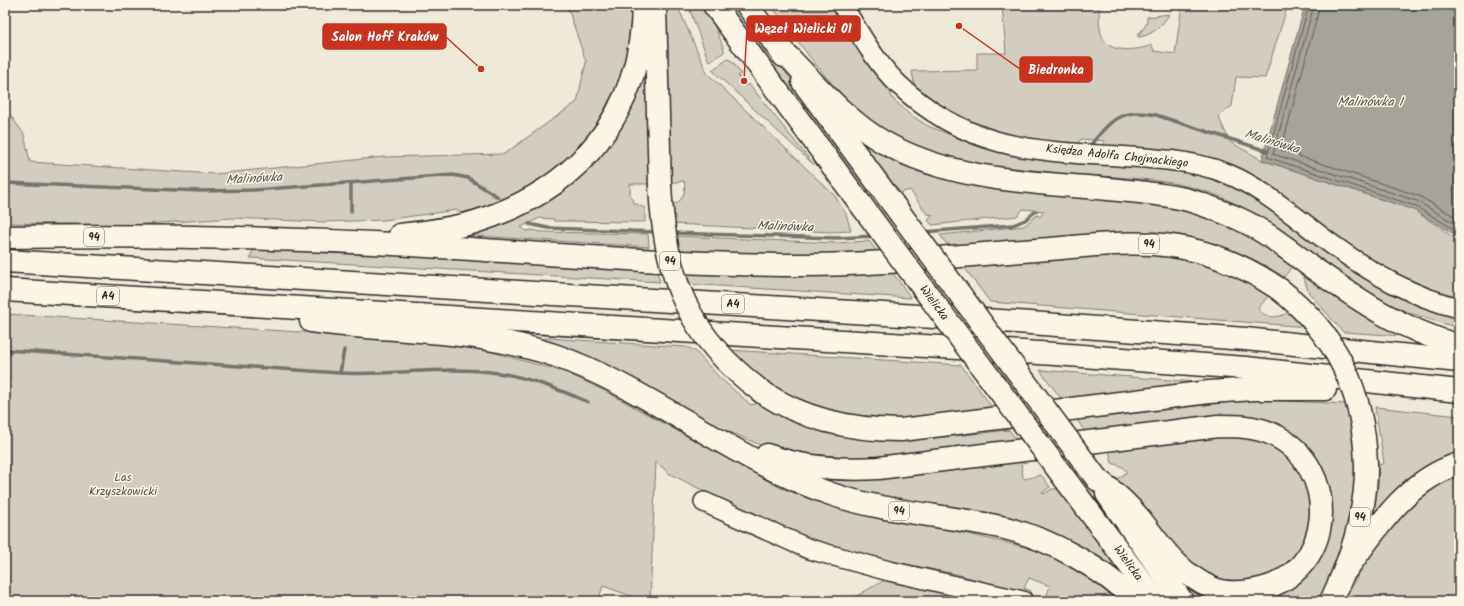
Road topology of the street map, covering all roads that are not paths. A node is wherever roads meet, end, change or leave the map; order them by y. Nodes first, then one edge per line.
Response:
1 (643, 5) edge
2 (655, 5) edge
3 (714, 5) edge
4 (747, 5) edge
5 (842, 5) edge
6 (774, 42) junction
7 (5, 237) edge
8 (330, 241) junction
9 (5, 261) edge
10 (5, 290) edge
11 (212, 302) junction
12 (1459, 308) edge
13 (1459, 346) edge
14 (1459, 361) edge
15 (1420, 386) junction
16 (1459, 391) edge
17 (712, 434) junction
18 (1459, 464) edge
19 (1097, 479) junction
20 (704, 502) dead end
21 (1346, 570) junction
22 (1023, 601) edge
23 (1136, 601) edge
24 (1156, 601) edge
25 (1182, 601) edge
26 (1331, 601) edge

1 - 8 main road
2 - 15 main road, bridge
3 - 24 main road, Wielicka, bridge
4 - 6 main road, Wielicka
5 - 12 street, Księdza Adolfa Chojnackiego
6 - 13 main road
6 - 19 main road, Wielicka, bridge
7 - 8 main road, 94
8 - 21 main road, 94, bridge
9 - 14 main road, A4
10 - 11 main road, A4
11 - 15 main road, A4
11 - 17 main road, 94
15 - 16 main road, A4
17 - 19 main road
17 - 23 main road, 94
18 - 21 main road
19 - 25 main road, Wielicka
20 - 22 street
21 - 26 main road

